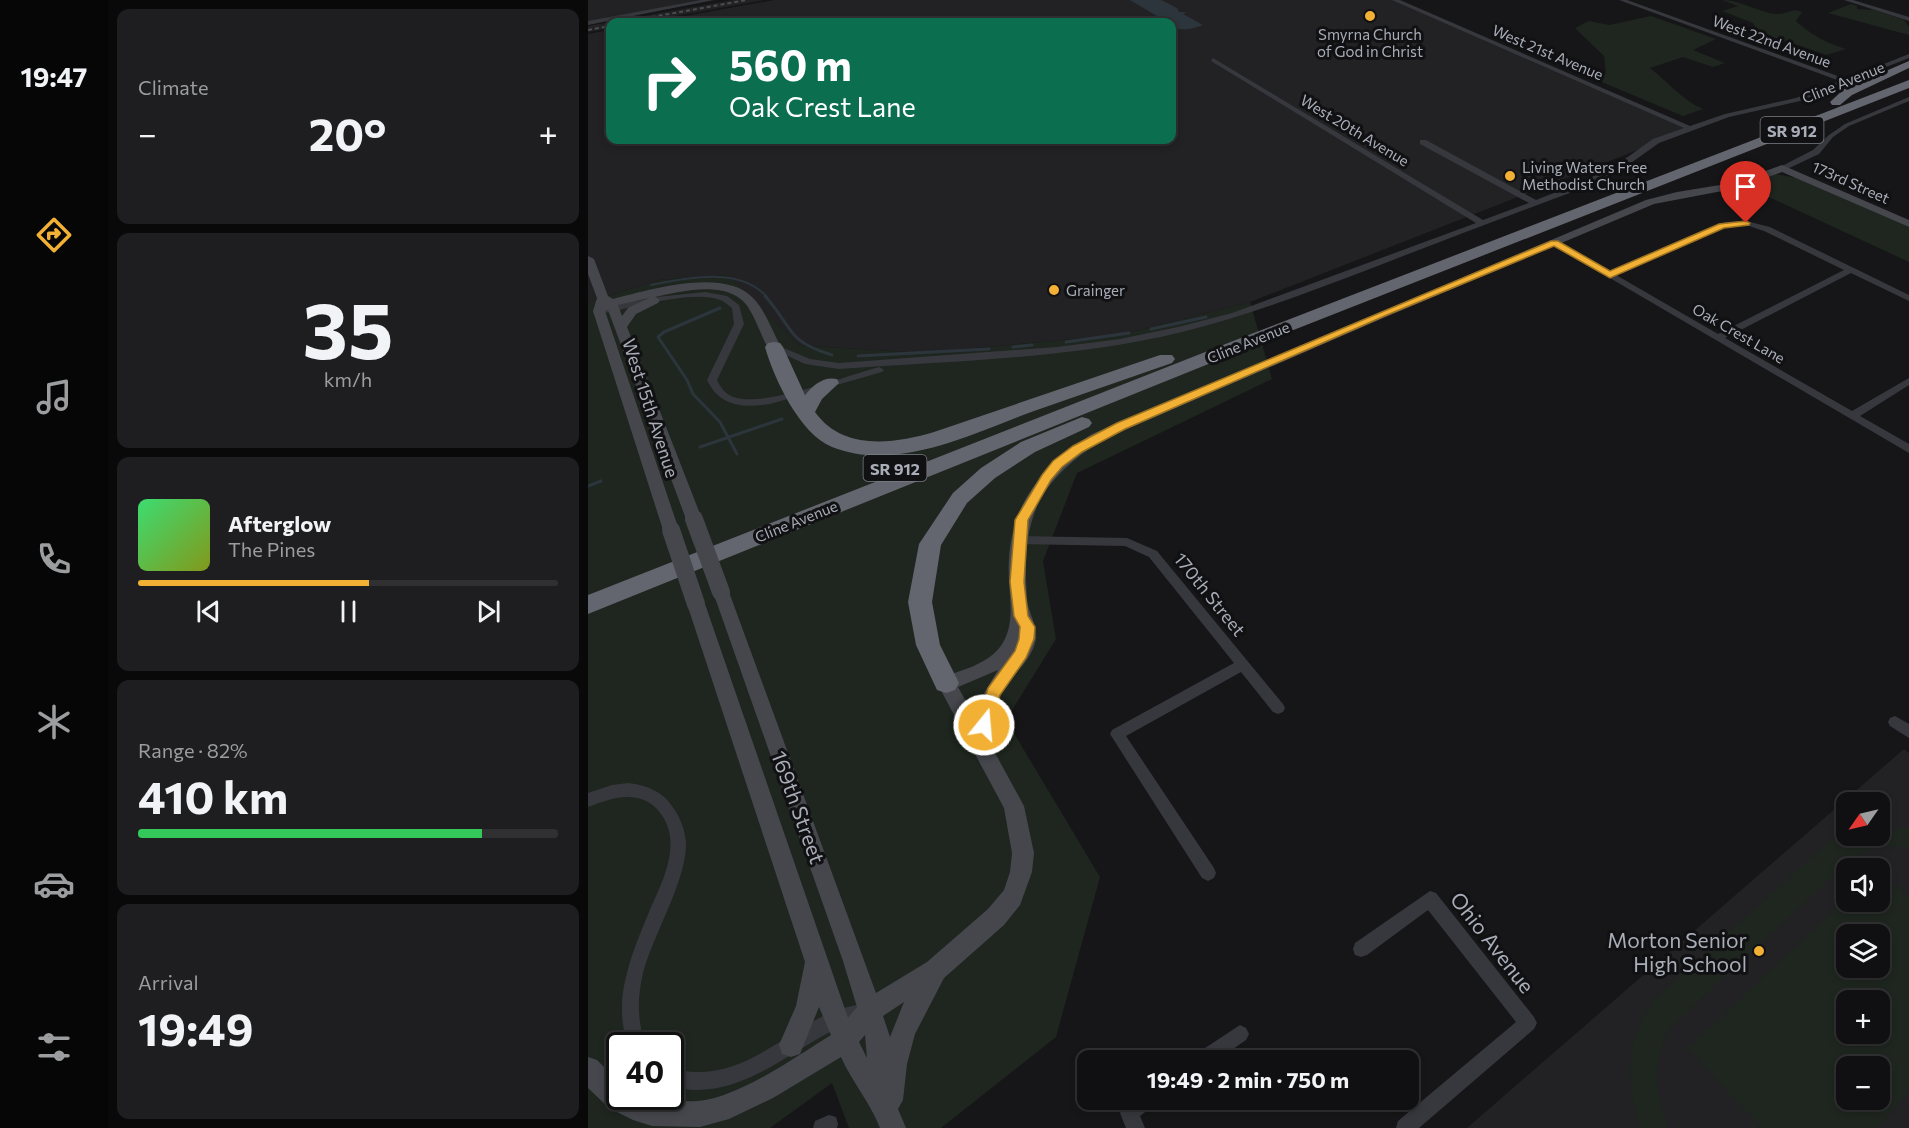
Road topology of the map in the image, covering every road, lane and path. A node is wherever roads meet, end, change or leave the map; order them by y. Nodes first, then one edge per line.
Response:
1 (710, 0) edge
2 (1395, 0) edge
3 (1622, 0) edge
4 (1847, 0) edge
5 (615, 18) edge
6 (1909, 19) edge
7 (606, 20) edge
8 (588, 23) edge
9 (1909, 56) edge
10 (1213, 60) dead end
11 (1909, 64) edge
12 (1909, 74) edge
13 (1846, 81) junction
14 (1909, 84) edge
15 (1909, 99) edge
16 (1836, 102) junction
17 (1691, 129) junction
18 (1423, 142) dead end
19 (1782, 168) junction
20 (1535, 203) junction
21 (1482, 223) junction
22 (1909, 224) edge
23 (1554, 243) junction
24 (588, 259) edge
25 (1851, 270) junction
26 (1610, 275) junction
27 (1909, 298) edge
28 (654, 300) junction
29 (603, 307) edge
30 (621, 326) junction
31 (588, 329) edge
32 (607, 334) junction
33 (1257, 338) junction
34 (1718, 338) junction
35 (1201, 346) junction
36 (774, 347) junction
37 (923, 361) junction
38 (1909, 381) edge
39 (830, 383) joint
40 (802, 402) junction
41 (1852, 416) junction
42 (1909, 449) edge
43 (694, 519) joint
44 (671, 530) joint
45 (1018, 540) junction
46 (588, 589) edge
47 (588, 605) edge
48 (1021, 616) junction
49 (1243, 664) junction
50 (946, 683) junction
51 (1278, 708) dead end
52 (1895, 722) dead end
53 (1909, 732) edge
54 (979, 742) junction
55 (588, 800) edge
56 (1208, 873) dead end
57 (1361, 949) dead end
58 (816, 961) junction
59 (935, 970) junction
60 (869, 1011) junction
61 (841, 1029) junction
62 (631, 1032) edge
63 (1240, 1034) dead end
64 (791, 1045) junction
65 (1217, 1050) edge
66 (588, 1069) edge
67 (684, 1082) edge
68 (1133, 1110) edge
69 (887, 1114) edge
70 (1136, 1128) edge
71 (1405, 1128) edge

1 - 5 street
2 - 17 street, West 21st Avenue
3 - 13 street, West 22nd Avenue
4 - 6 street
7 - 8 street
9 - 13 street, Cline Avenue
10 - 21 street, West 20th Avenue
11 - 16 highway
12 - 16 highway, Cline Avenue / SR 912
13 - 17 street, Cline Avenue
14 - 33 highway, Cline Avenue / SR 912
15 - 19 street
16 - 35 highway, Cline Avenue / SR 912
17 - 20 street, Cline Avenue
18 - 20 street
19 - 22 main road, 173rd Street
19 - 23 main road
20 - 21 street, Cline Avenue
21 - 37 street, Cline Avenue
23 - 26 street, Oak Crest Lane
23 - 45 main road
24 - 29 main road, West 15th Avenue
25 - 26 street
25 - 27 street
25 - 34 street
26 - 34 street, Oak Crest Lane
28 - 29 street
28 - 30 main road
28 - 40 street
29 - 30 main road, West 15th Avenue
29 - 32 main road, West 15th Avenue
29 - 36 main road
30 - 43 main road, West 15th Avenue
31 - 32 main road
32 - 44 main road, West 15th Avenue
33 - 47 highway, Cline Avenue / SR 912
33 - 50 highway
34 - 41 street, Oak Crest Lane
35 - 40 highway
35 - 46 highway, Cline Avenue / SR 912
36 - 37 street, Cline Avenue
36 - 40 highway
37 - 39 street, Cline Avenue
38 - 41 street
39 - 40 highway
41 - 42 street, Oak Crest Lane
43 - 60 main road, 169th Street, bridge
44 - 58 main road, 169th Street, bridge
45 - 48 main road
45 - 49 street, 170th Street
48 - 50 main road
48 - 54 main road
49 - 51 street, 170th Street
49 - 56 street
50 - 54 main road
52 - 53 street
54 - 59 main road
55 - 62 street
57 - 71 street, Ohio Avenue
58 - 61 main road, 169th Street
58 - 64 main road
59 - 60 main road
59 - 69 main road
60 - 61 main road
60 - 69 main road, 169th Street
61 - 64 street
61 - 66 main road
61 - 69 main road, 169th Street
63 - 65 street
64 - 67 street
68 - 70 street

